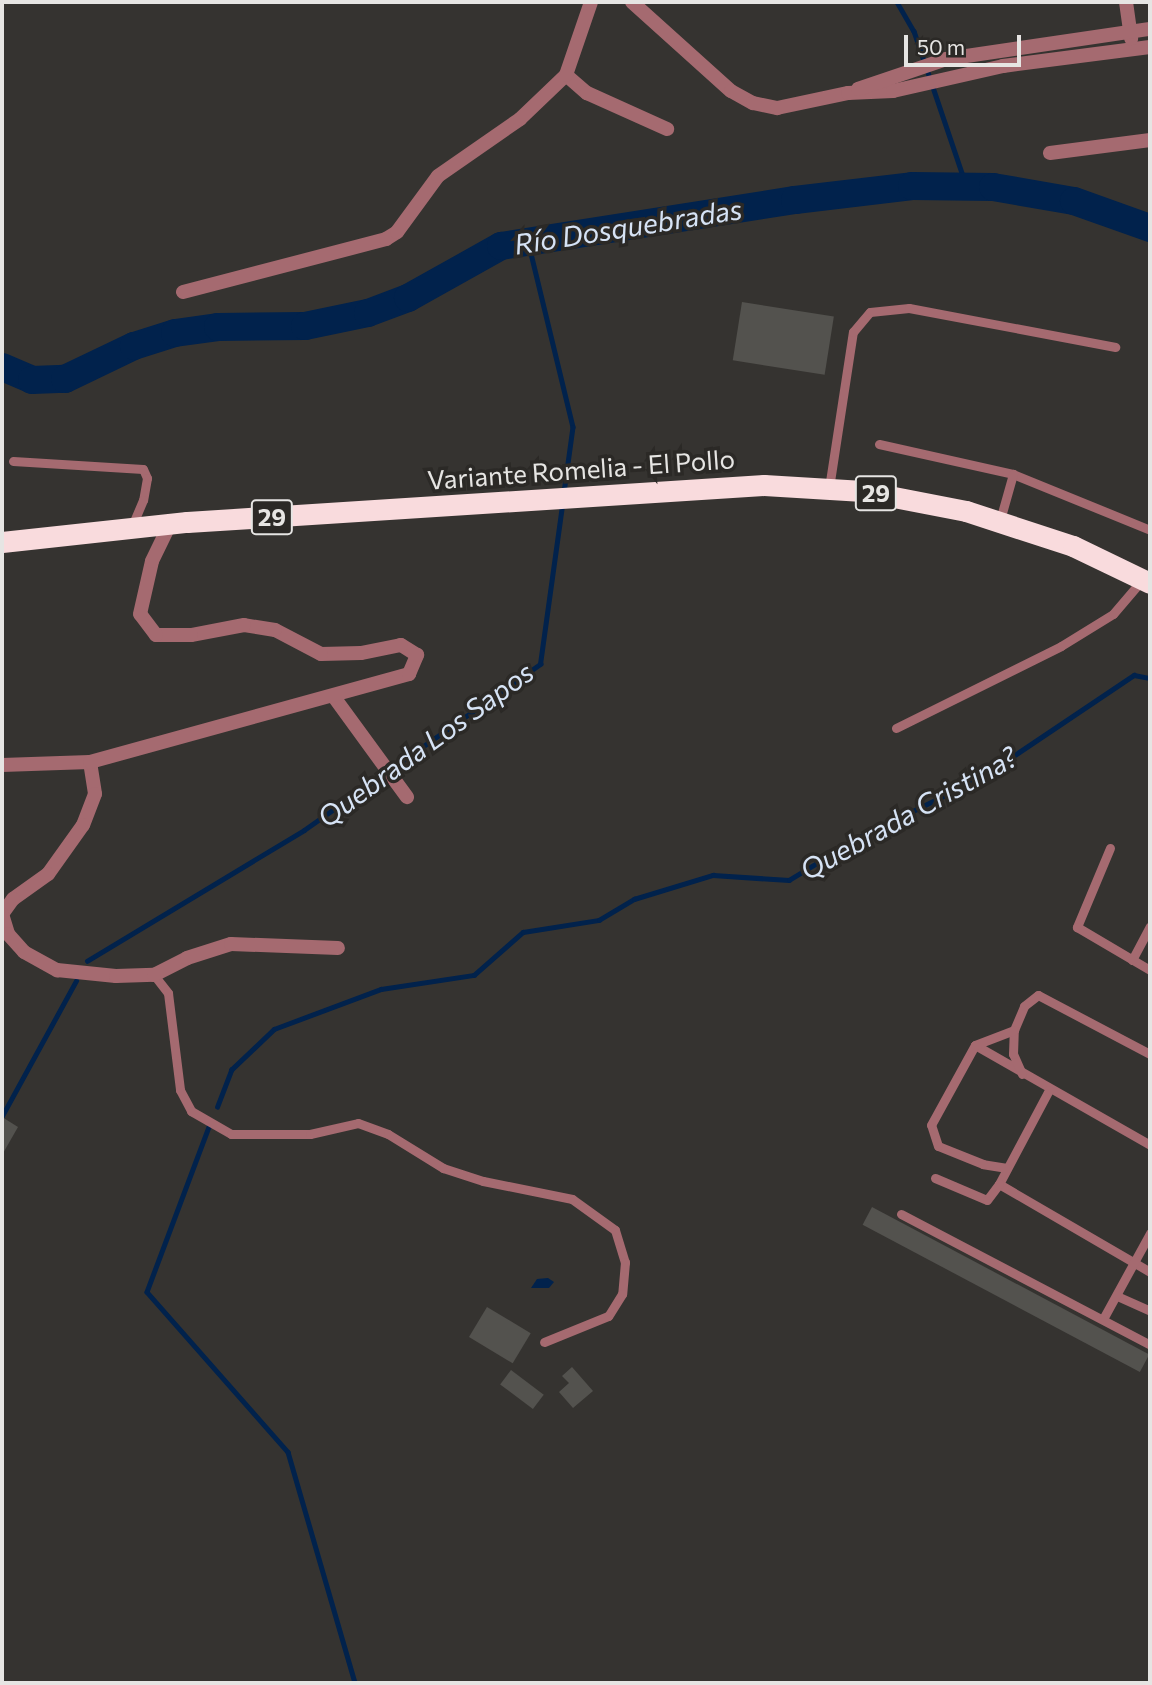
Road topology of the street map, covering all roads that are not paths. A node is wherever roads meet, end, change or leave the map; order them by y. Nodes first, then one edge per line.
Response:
1 (591, 2) edge
2 (632, 2) edge
3 (1126, 2) edge
4 (1150, 29) edge
5 (1129, 32) junction
6 (1150, 47) edge
7 (1002, 48) junction
8 (1133, 49) junction
9 (1003, 66) junction
10 (566, 75) junction
11 (848, 93) junction
12 (667, 129) dead end
13 (1150, 140) edge
14 (1050, 153) dead end
15 (183, 292) dead end
16 (1115, 347) dead end
17 (879, 443) dead end
18 (13, 461) dead end
19 (1013, 474) junction
20 (828, 488) junction
21 (1000, 520) junction
22 (170, 524) junction
23 (131, 526) junction
24 (1150, 530) edge
25 (2, 542) edge
26 (1147, 581) edge
27 (334, 697) junction
28 (896, 728) dead end
29 (90, 762) junction
30 (2, 765) edge
31 (407, 797) dead end
32 (1110, 848) dead end
33 (2, 915) edge
34 (1150, 926) edge
35 (1147, 938) edge
36 (338, 948) dead end
37 (1132, 960) junction
38 (1150, 970) edge
39 (154, 975) junction
40 (1014, 1030) junction
41 (975, 1045) junction
42 (1150, 1055) edge
43 (1022, 1074) junction
44 (1049, 1090) junction
45 (1150, 1144) edge
46 (1007, 1168) junction
47 (935, 1178) dead end
48 (999, 1184) junction
49 (901, 1214) dead end
50 (1150, 1234) edge
51 (1136, 1264) junction
52 (1150, 1272) edge
53 (1117, 1296) junction
54 (1150, 1311) edge
55 (1103, 1319) junction
56 (544, 1342) dead end
57 (1150, 1345) edge

1 - 10 street
2 - 11 street
3 - 5 street
4 - 5 street
5 - 7 street
5 - 8 street
6 - 8 street
7 - 9 street
7 - 11 street
8 - 9 street
9 - 11 street
10 - 12 street
10 - 15 street
13 - 14 street
16 - 20 lane
17 - 19 lane
18 - 23 lane
19 - 21 lane
19 - 24 lane
20 - 21 highway, Variante Romelia - El Pollo / 29
20 - 22 highway, Variante Romelia - El Pollo / 29
21 - 26 highway, Variante Romelia - El Pollo / 29
22 - 23 highway, Variante Romelia - El Pollo / 29
22 - 27 street
23 - 25 highway, Variante Romelia - El Pollo / 29
26 - 28 lane
27 - 29 street
27 - 31 street
29 - 30 street
29 - 33 street
32 - 37 lane
33 - 39 street
34 - 35 lane
35 - 37 lane
36 - 39 street
37 - 38 lane
39 - 56 lane
40 - 41 lane
40 - 42 lane
40 - 43 lane
41 - 43 lane
41 - 46 lane
43 - 44 lane
44 - 45 lane
44 - 46 lane
46 - 48 lane
47 - 48 lane
48 - 51 lane
49 - 55 lane
50 - 51 lane
51 - 52 lane
51 - 53 lane
53 - 54 lane
53 - 55 lane
55 - 57 lane

